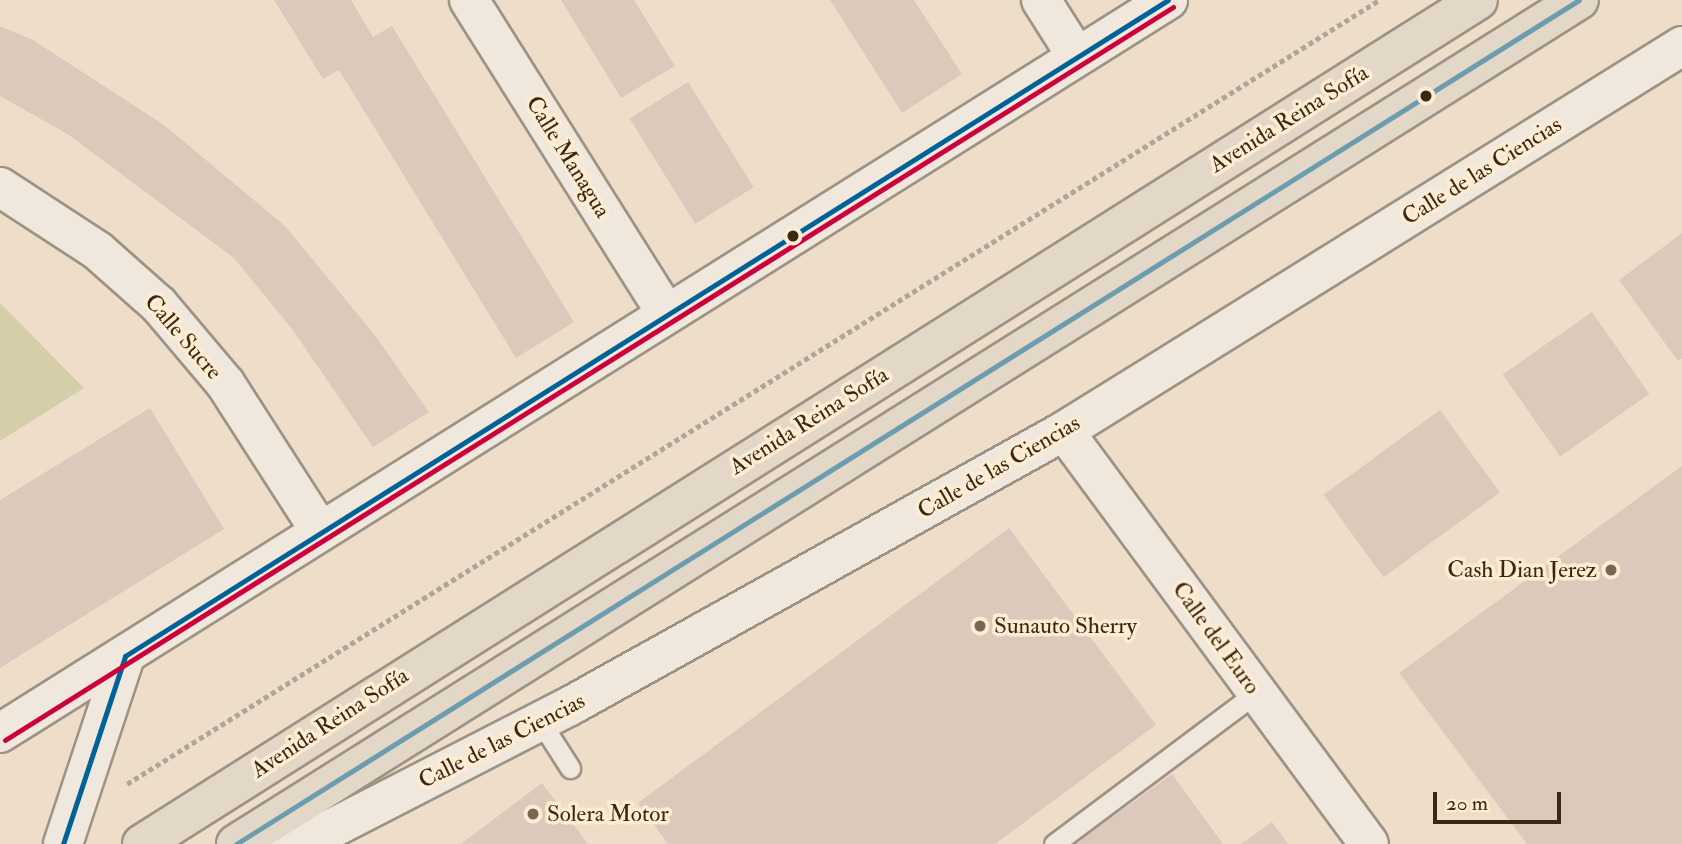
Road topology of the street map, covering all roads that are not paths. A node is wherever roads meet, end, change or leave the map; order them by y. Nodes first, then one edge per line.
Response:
1 (469, 0) edge
2 (1041, 0) edge
3 (1168, 0) edge
4 (1478, 0) edge
5 (1578, 0) edge
6 (1682, 46) edge
7 (1077, 57) junction
8 (0, 187) edge
9 (667, 314) junction
10 (1064, 431) junction
11 (320, 531) junction
12 (125, 656) junction
13 (1256, 692) junction
14 (540, 721) junction
15 (0, 733) edge
16 (570, 768) dead end
17 (69, 831) edge
18 (142, 844) edge
19 (236, 844) edge
20 (290, 844) edge
21 (1054, 844) edge
22 (1369, 844) edge

1 - 9 street, Calle Managua
2 - 7 street
3 - 7 street
4 - 18 main road, Avenida Reina Sofía
5 - 19 main road
6 - 10 street, Calle de las Ciencias
7 - 9 street
8 - 11 street, Calle Sucre
9 - 11 street
10 - 13 street, Calle del Euro
10 - 14 street, Calle de las Ciencias
11 - 12 street
12 - 15 street
12 - 17 street
13 - 21 lane
13 - 22 street, Calle del Euro
14 - 16 lane
14 - 20 street, Calle de las Ciencias

